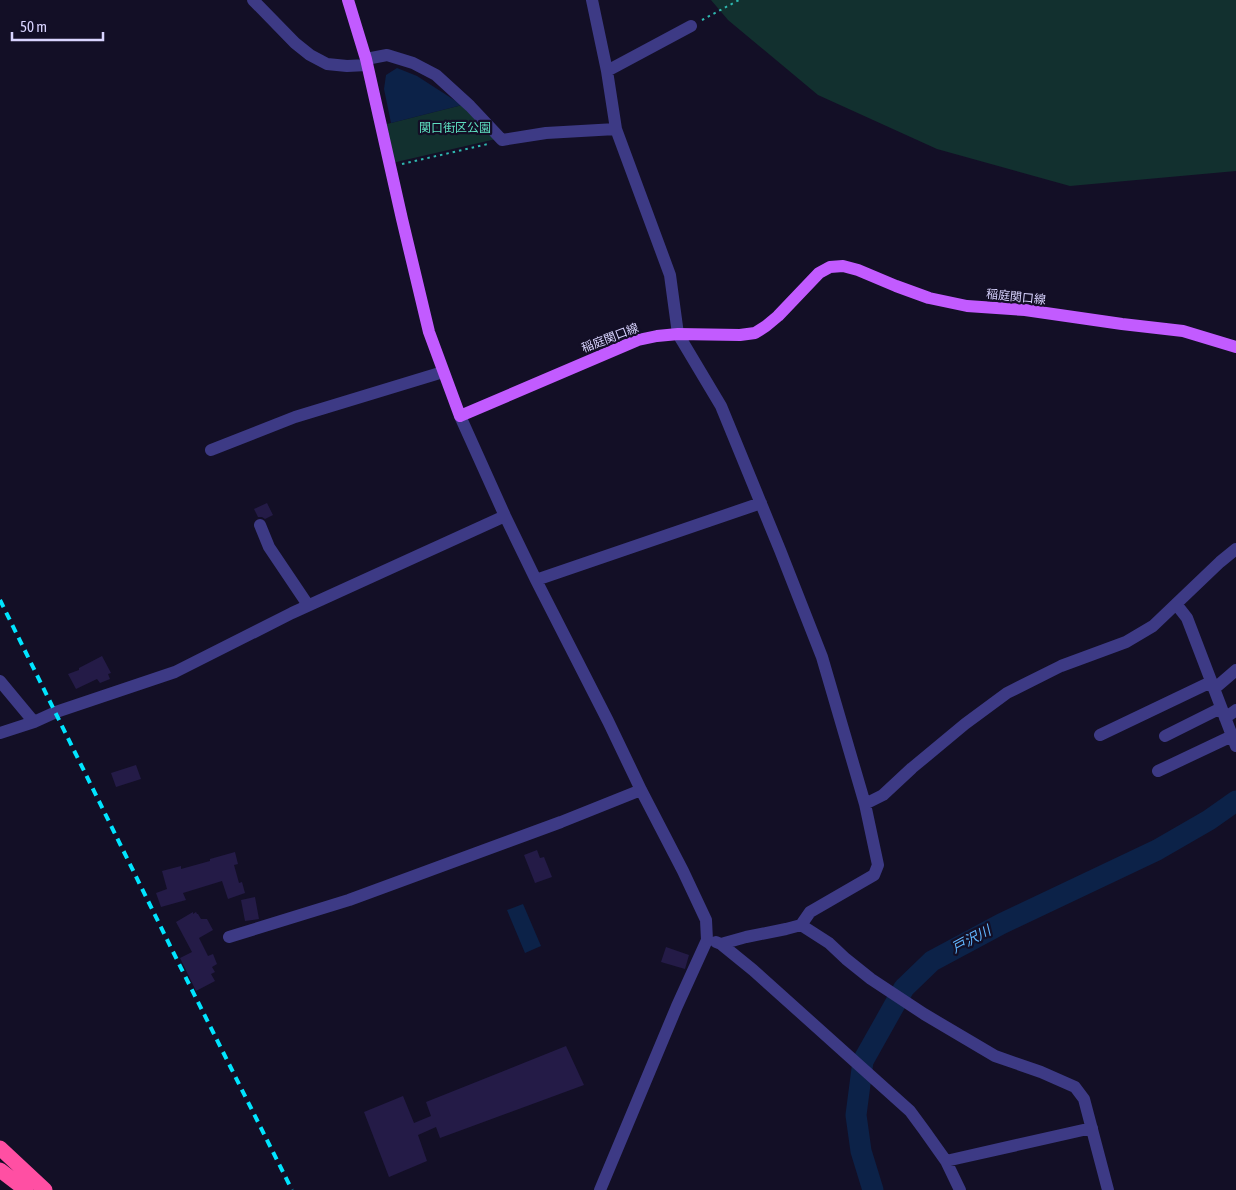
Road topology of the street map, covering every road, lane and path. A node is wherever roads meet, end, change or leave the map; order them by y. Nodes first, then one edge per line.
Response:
1 (253, 0) edge
2 (348, 0) edge
3 (592, 0) edge
4 (739, 0) edge
5 (691, 26) joint
6 (367, 62) junction
7 (608, 70) junction
8 (616, 129) junction
9 (502, 140) junction
10 (390, 167) junction
11 (678, 334) junction
12 (1236, 347) edge
13 (443, 372) junction
14 (460, 416) junction
15 (211, 450) dead end
16 (761, 503) junction
17 (505, 516) junction
18 (260, 525) dead end
19 (1236, 549) edge
20 (536, 580) junction
21 (1176, 604) junction
22 (308, 605) junction
23 (1236, 670) edge
24 (0, 681) edge
25 (1213, 686) junction
26 (1236, 710) edge
27 (1223, 713) junction
28 (34, 722) junction
29 (0, 733) edge
30 (1100, 735) dead end
31 (1165, 736) dead end
32 (1234, 741) edge
33 (1158, 772) dead end
34 (641, 790) junction
35 (865, 804) junction
36 (801, 925) junction
37 (229, 937) dead end
38 (707, 940) junction
39 (721, 944) junction
40 (1092, 1128) junction
41 (1, 1149) edge
42 (946, 1161) junction
43 (0, 1170) edge
44 (26, 1190) edge
45 (45, 1190) edge
46 (600, 1190) edge
47 (960, 1190) edge
48 (1108, 1190) edge

1 - 6 street
2 - 6 main road
3 - 7 street
4 - 5 path
5 - 7 street
6 - 9 street
6 - 10 main road
7 - 8 street
8 - 9 street
8 - 11 street
9 - 10 path
10 - 13 main road
11 - 12 main road, 稲庭関口線
11 - 14 main road, 稲庭関口線
11 - 16 street
13 - 14 main road
13 - 15 street
14 - 17 street
16 - 20 street
16 - 35 street
17 - 20 street
17 - 22 street
18 - 22 street
19 - 21 street
20 - 34 street
21 - 25 street
21 - 35 street
22 - 28 street
23 - 25 street
24 - 28 street
25 - 27 street
25 - 30 street
26 - 27 street
27 - 31 street
27 - 32 street
28 - 29 street
32 - 33 street
34 - 37 street
34 - 38 street
35 - 36 street
36 - 39 street
36 - 40 street
38 - 39 street
38 - 46 street
39 - 42 street
40 - 42 street
40 - 48 street
41 - 45 highway
42 - 47 street
43 - 44 highway

